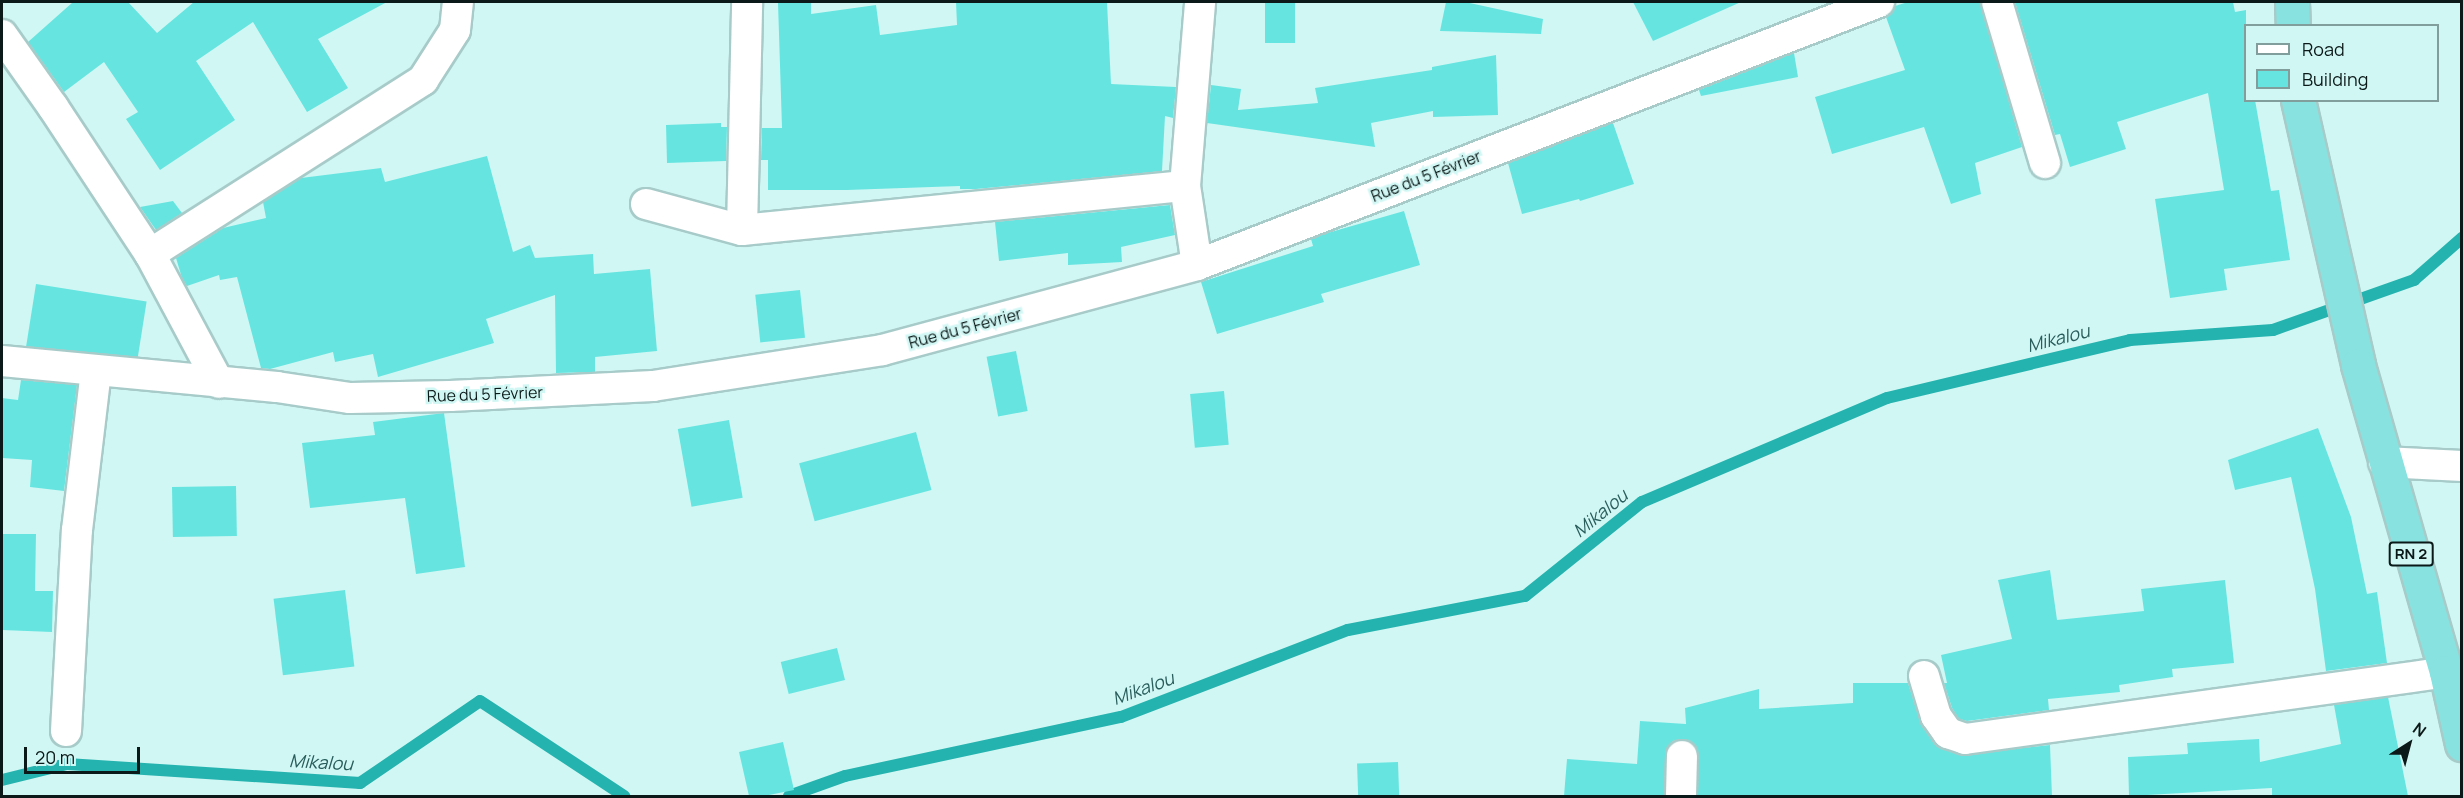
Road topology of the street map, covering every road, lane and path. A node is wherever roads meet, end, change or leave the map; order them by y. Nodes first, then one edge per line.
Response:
1 (458, 2) edge
2 (747, 2) edge
3 (1200, 2) edge
4 (1879, 2) edge
5 (1997, 2) edge
6 (2292, 2) edge
7 (2293, 24) edge
8 (2, 35) edge
9 (2298, 102) edge
10 (2045, 163) dead end
11 (1185, 186) junction
12 (646, 204) dead end
13 (742, 230) junction
14 (150, 255) junction
15 (1197, 266) junction
16 (2, 361) edge
17 (96, 370) junction
18 (219, 383) junction
19 (2384, 462) junction
20 (2462, 466) edge
21 (2446, 672) junction
22 (1924, 676) dead end
23 (66, 731) dead end
24 (2462, 744) edge
25 (1682, 756) dead end
26 (1680, 796) edge

1 - 14 street
2 - 13 street
3 - 11 street
4 - 15 street, Rue du 5 Février
5 - 10 street
6 - 7 highway
8 - 14 street
9 - 19 highway, RN 2
11 - 13 street
11 - 15 street
12 - 13 street
14 - 18 street
15 - 18 street, Rue du 5 Février
16 - 17 street, Rue du 5 Février
17 - 18 street, Rue du 5 Février
17 - 23 street
19 - 20 street
19 - 21 highway, RN 2
21 - 22 street
21 - 24 highway, RN 2
25 - 26 street

